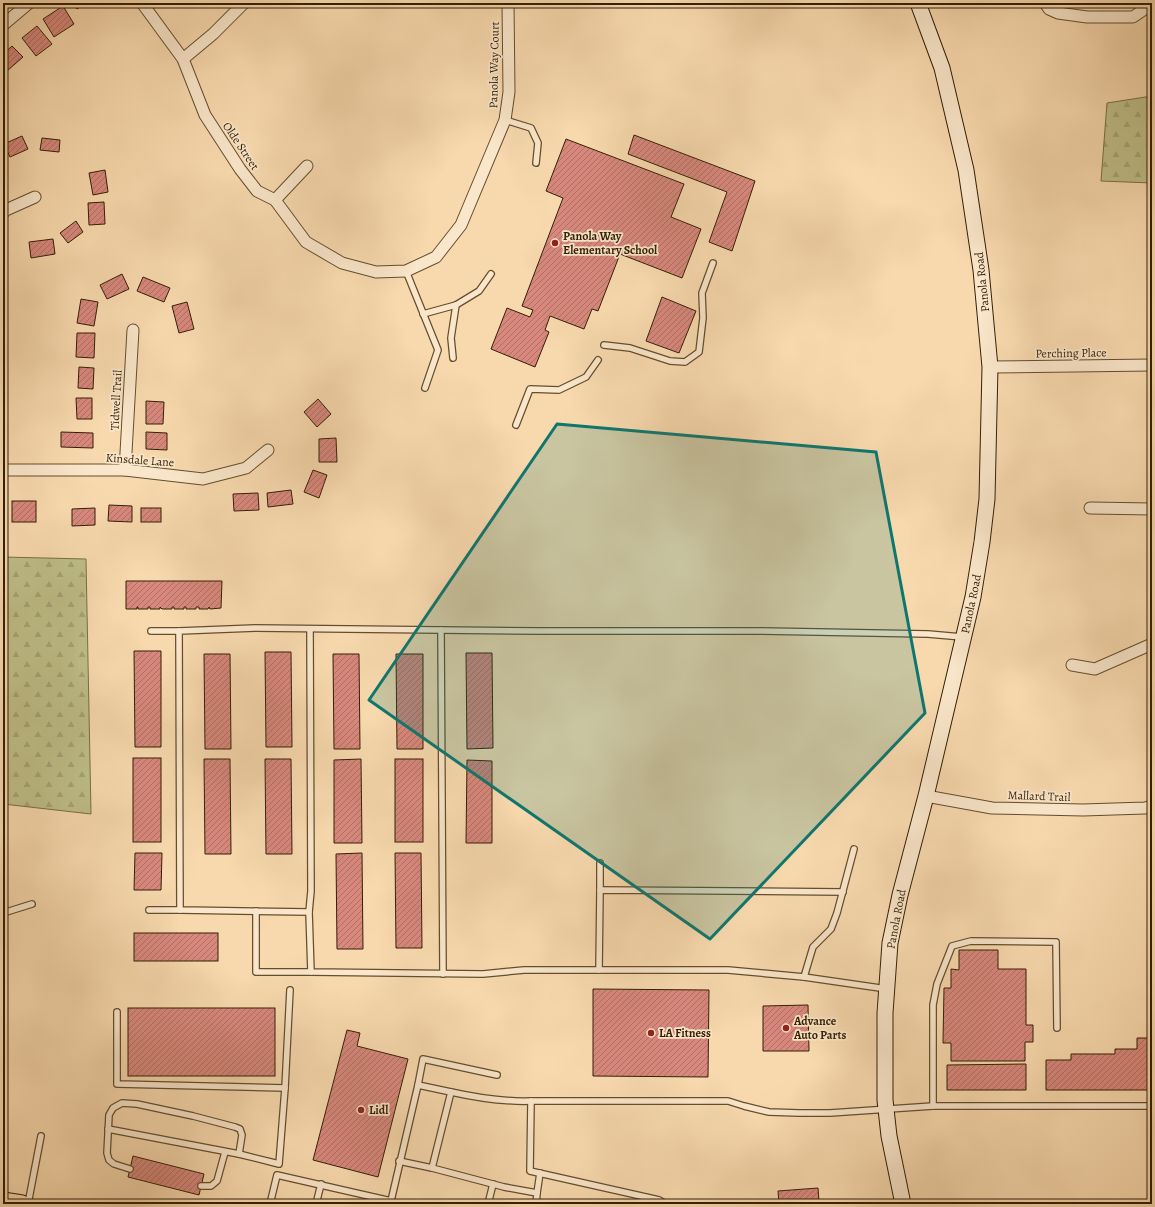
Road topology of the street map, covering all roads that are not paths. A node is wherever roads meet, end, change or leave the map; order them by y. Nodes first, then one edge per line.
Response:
1 (30, 3) edge
2 (142, 3) edge
3 (244, 3) edge
4 (508, 3) edge
5 (918, 3) edge
6 (1045, 3) edge
7 (1152, 4) edge
8 (3, 25) edge
9 (183, 59) junction
10 (505, 120) junction
11 (536, 163) dead end
12 (307, 166) dead end
13 (35, 197) dead end
14 (275, 200) junction
15 (3, 213) edge
16 (713, 263) dead end
17 (406, 271) junction
18 (491, 274) dead end
19 (456, 305) junction
20 (423, 314) junction
21 (134, 330) dead end
22 (604, 345) dead end
23 (453, 358) dead end
24 (598, 360) dead end
25 (1152, 365) edge
26 (990, 367) junction
27 (425, 388) dead end
28 (516, 425) dead end
29 (268, 450) dead end
30 (3, 470) edge
31 (125, 470) junction
32 (1090, 508) dead end
33 (1152, 509) edge
34 (310, 629) junction
35 (441, 630) junction
36 (151, 631) dead end
37 (180, 631) junction
38 (964, 637) junction
39 (1152, 644) edge
40 (1072, 665) dead end
41 (926, 796) junction
42 (1152, 806) edge
43 (854, 849) dead end
44 (600, 863) dead end
45 (600, 890) junction
46 (843, 892) junction
47 (32, 904) dead end
48 (149, 910) dead end
49 (180, 910) junction
50 (256, 911) junction
51 (309, 912) junction
52 (3, 913) edge
53 (599, 970) junction
54 (311, 972) junction
55 (443, 974) junction
56 (804, 977) junction
57 (887, 989) junction
58 (290, 990) dead end
59 (117, 1012) dead end
60 (1057, 1028) dead end
61 (497, 1075) dead end
62 (418, 1085) junction
63 (285, 1088) junction
64 (451, 1092) junction
65 (531, 1101) junction
66 (933, 1106) junction
67 (1152, 1106) edge
68 (886, 1109) junction
69 (108, 1129) junction
70 (42, 1136) dead end
71 (226, 1152) junction
72 (239, 1154) junction
73 (400, 1161) junction
74 (432, 1168) junction
75 (130, 1169) dead end
76 (540, 1173) junction
77 (321, 1184) junction
78 (493, 1184) junction
79 (201, 1186) dead end
80 (537, 1193) junction
81 (3, 1201) edge
82 (390, 1202) edge
83 (659, 1202) edge
84 (22, 1204) edge
85 (28, 1204) edge
86 (270, 1204) edge
87 (316, 1204) edge
88 (488, 1204) edge
89 (536, 1204) edge
90 (666, 1204) edge
91 (903, 1204) edge

1 - 8 street
2 - 9 street, Olde Street
3 - 9 street
4 - 10 street, Panola Way Court
5 - 26 main road, Panola Road
6 - 7 street
9 - 14 street, Olde Street
10 - 11 lane
10 - 17 street, Panola Way Court
12 - 14 street
13 - 15 street
14 - 17 street, Olde Street
16 - 22 lane
17 - 20 lane
18 - 19 lane
19 - 20 lane
19 - 23 lane
20 - 27 lane
21 - 31 street, Tidwell Trail
24 - 28 lane
25 - 26 street, Perching Place
26 - 38 main road, Panola Road
29 - 31 street, Kinsdale Lane
30 - 31 street, Kinsdale Lane
32 - 33 street
34 - 35 lane
34 - 37 lane
34 - 51 lane
35 - 38 lane
35 - 55 lane
36 - 37 lane
37 - 49 lane
38 - 41 main road, Panola Road
39 - 40 street
41 - 42 street, Mallard Trail
41 - 57 main road, Panola Road
43 - 46 lane
44 - 45 lane
45 - 46 lane
45 - 53 lane
46 - 56 lane
47 - 52 lane
48 - 49 lane
49 - 50 lane
50 - 51 lane
50 - 54 lane
51 - 54 lane
53 - 55 lane
53 - 56 lane
54 - 55 lane
56 - 57 lane
57 - 68 main road, Panola Road
58 - 63 lane
59 - 63 lane
60 - 66 lane
61 - 62 lane
62 - 64 lane
62 - 73 lane
63 - 72 lane
64 - 65 lane
64 - 74 lane
65 - 68 lane
65 - 76 lane
66 - 67 lane
66 - 68 lane
68 - 91 main road, Panola Road
69 - 71 lane
69 - 72 lane
69 - 75 lane
70 - 85 lane
71 - 72 lane
71 - 79 lane
73 - 74 lane
73 - 82 lane
74 - 78 lane
76 - 80 lane
76 - 83 lane
77 - 82 lane
77 - 86 lane
77 - 87 lane
78 - 80 lane
78 - 88 lane
80 - 89 lane
81 - 84 main road
83 - 90 lane

